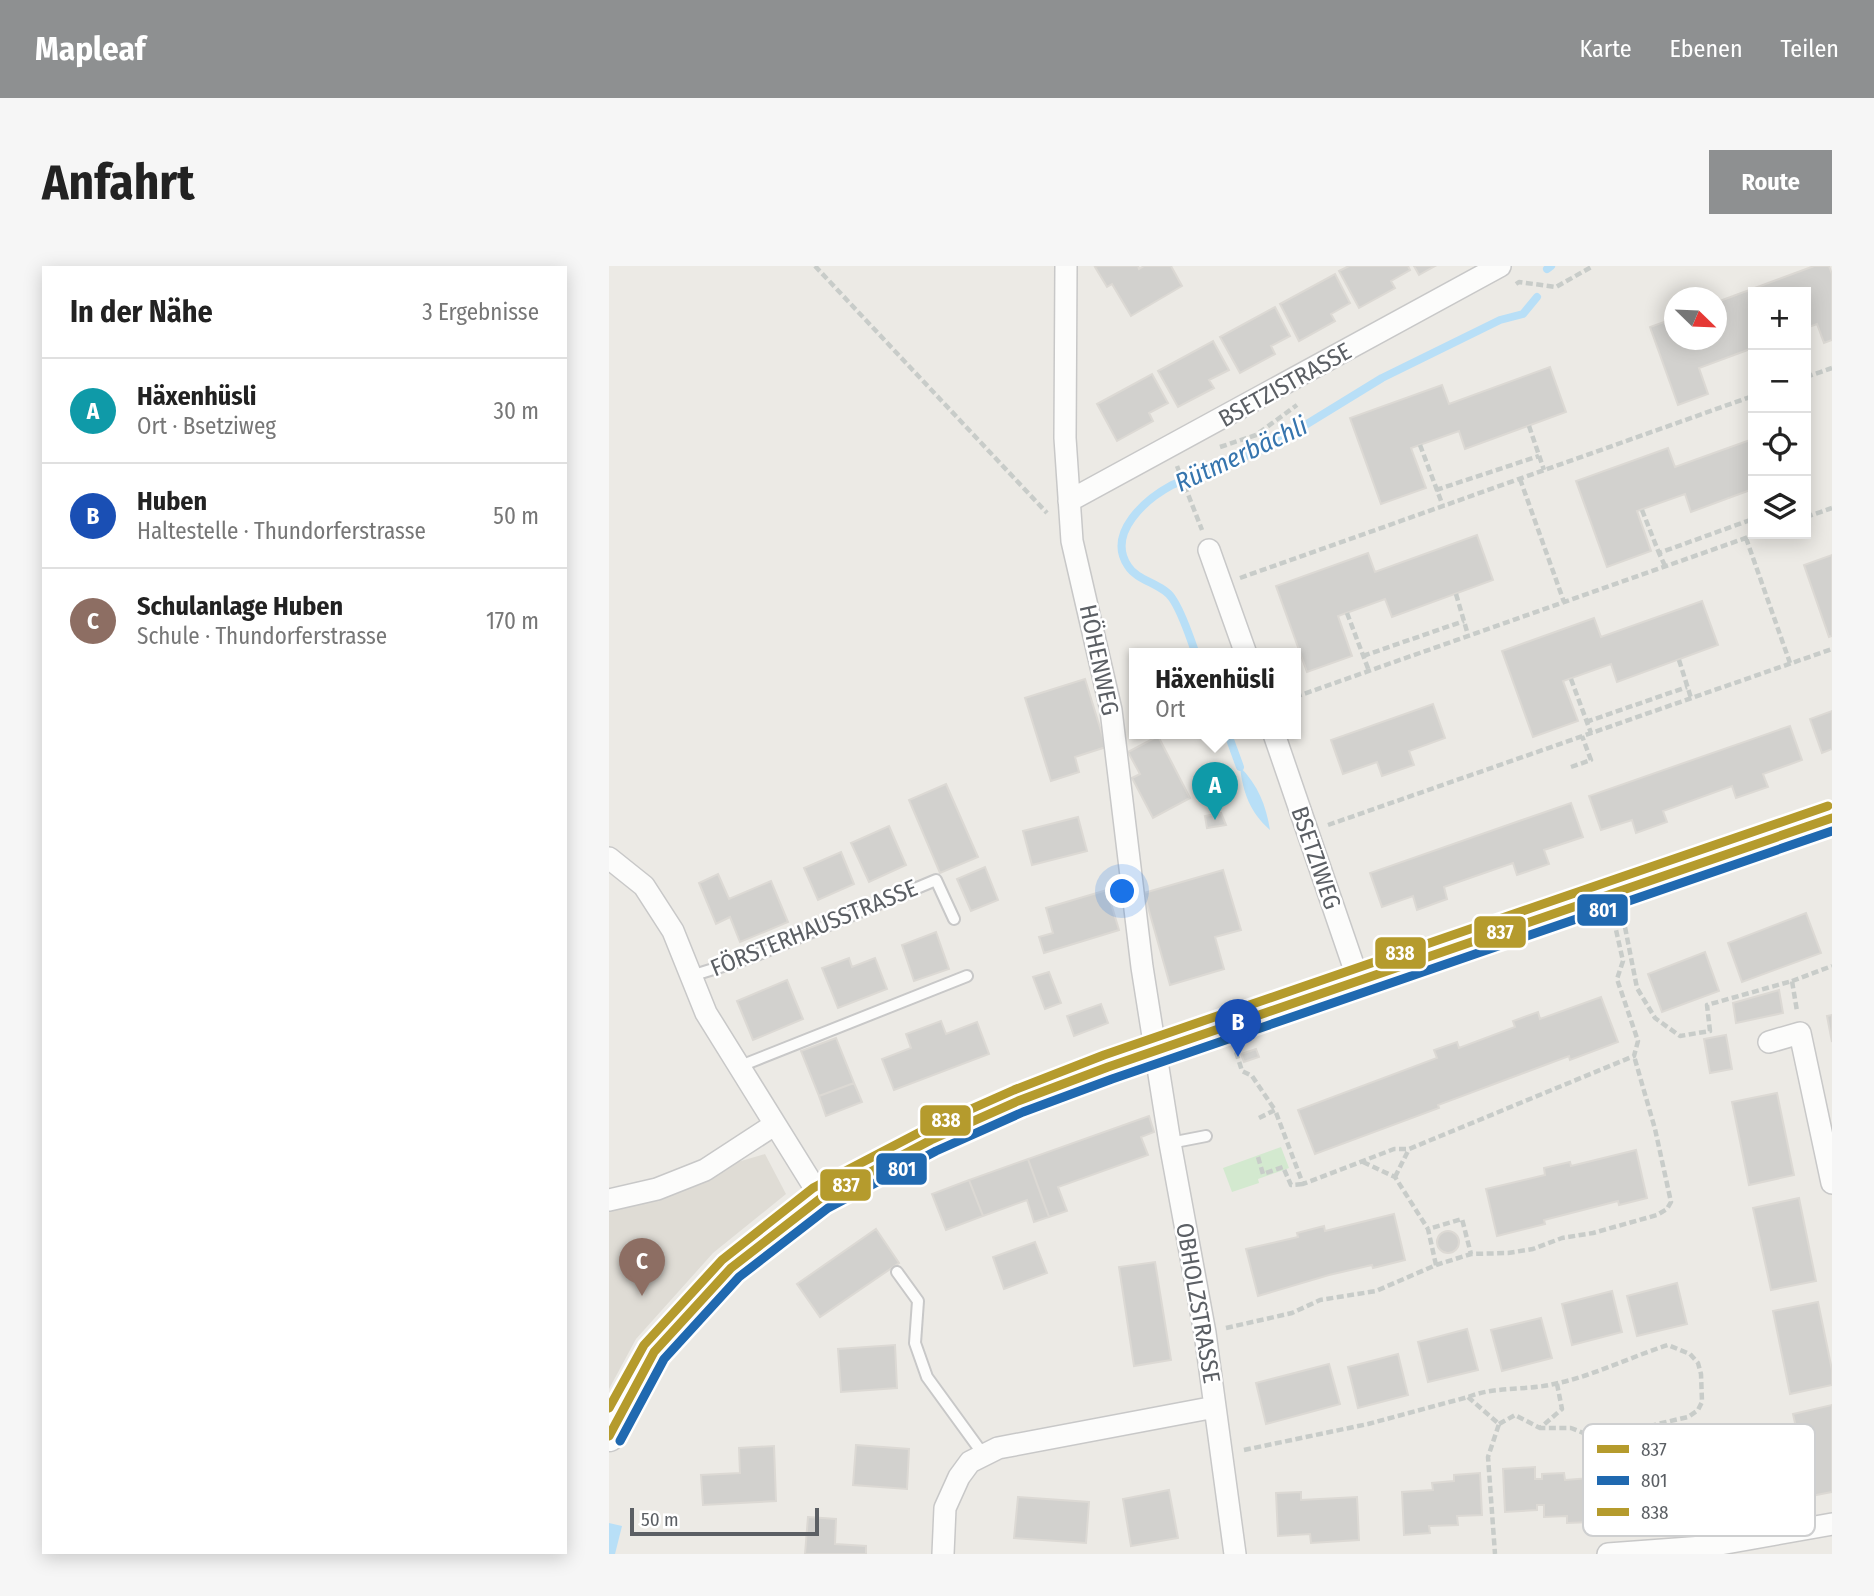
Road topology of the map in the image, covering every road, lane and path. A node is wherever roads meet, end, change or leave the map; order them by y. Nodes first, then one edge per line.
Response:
1 (815, 266) edge
2 (1066, 266) edge
3 (1500, 266) edge
4 (1832, 368) edge
5 (1811, 375) edge
6 (1748, 398) edge
7 (1529, 426) dead end
8 (1420, 445) dead end
9 (1539, 456) junction
10 (1544, 470) junction
11 (1179, 472) dead end
12 (1520, 479) junction
13 (1436, 490) junction
14 (1069, 501) junction
15 (1443, 506) junction
16 (1832, 508) edge
17 (1642, 509) dead end
18 (1811, 515) edge
19 (1748, 521) edge
20 (1746, 538) joint
21 (1072, 541) junction
22 (1209, 550) joint
23 (1659, 553) junction
24 (1665, 566) junction
25 (1222, 584) junction
26 (1456, 594) dead end
27 (1564, 602) junction
28 (1347, 613) dead end
29 (1464, 621) junction
30 (1468, 635) junction
31 (1244, 648) edge
32 (1832, 649) edge
33 (1363, 656) junction
34 (1679, 660) dead end
35 (1790, 663) junction
36 (1369, 671) junction
37 (1571, 679) dead end
38 (1688, 687) junction
39 (1301, 695) edge
40 (1691, 698) junction
41 (1586, 722) junction
42 (1591, 733) junction
43 (1582, 736) junction
44 (1276, 739) edge
45 (1571, 767) dead end
46 (1832, 818) edge
47 (1307, 832) junction
48 (609, 858) edge
49 (954, 919) dead end
50 (1620, 946) dead end
51 (1629, 950) dead end
52 (1832, 966) edge
53 (691, 976) junction
54 (967, 976) dead end
55 (1792, 981) junction
56 (1359, 982) junction
57 (1228, 1027) junction
58 (1800, 1033) junction
59 (1769, 1042) dead end
60 (1155, 1052) junction
61 (1634, 1056) junction
62 (738, 1067) junction
63 (1275, 1110) junction
64 (1259, 1118) dead end
65 (774, 1125) junction
66 (1206, 1136) dead end
67 (1170, 1143) junction
68 (1409, 1149) junction
69 (1258, 1157) dead end
70 (1362, 1162) junction
71 (1395, 1177) junction
72 (1832, 1183) edge
73 (1303, 1184) junction
74 (821, 1198) junction
75 (609, 1200) edge
76 (1428, 1229) junction
77 (1471, 1254) junction
78 (1436, 1265) junction
79 (897, 1272) dead end
80 (1205, 1333) junction
81 (1557, 1384) junction
82 (1468, 1397) junction
83 (1215, 1407) junction
84 (1499, 1424) junction
85 (1657, 1424) edge
86 (1540, 1428) junction
87 (1583, 1433) edge
88 (609, 1436) edge
89 (983, 1454) junction
90 (1222, 1455) junction
91 (1775, 1536) edge
92 (1704, 1551) edge
93 (943, 1554) edge
94 (1235, 1554) edge
95 (1495, 1554) edge
96 (1608, 1554) edge

1 - 21 path
2 - 14 street, HÖHENWEG
3 - 14 street, BSETZISTRASSE
4 - 5 path
6 - 10 path
7 - 9 path
8 - 13 path
9 - 10 path
9 - 13 path
10 - 12 path
11 - 22 path
12 - 15 path
12 - 27 path
13 - 15 path
14 - 21 street, HÖHENWEG
15 - 25 path
16 - 18 path
17 - 23 path
19 - 23 path
20 - 24 path
20 - 35 path
21 - 60 street, HÖHENWEG
22 - 25 street
23 - 24 path
24 - 27 path
25 - 31 street
26 - 29 path
27 - 30 path
28 - 33 path
29 - 30 path
29 - 33 path
30 - 36 path
32 - 35 path
33 - 36 path
34 - 38 path
35 - 40 path
36 - 39 path
37 - 41 path
38 - 40 path
38 - 41 path
40 - 42 path
41 - 42 path
42 - 43 path
43 - 45 path
43 - 47 path
44 - 47 street, BSETZIWEG
46 - 56 street
47 - 56 street, BSETZIWEG
48 - 53 street, FÖRSTERHAUSSTRASSE
49 - 53 lane, FÖRSTERHAUSSTRASSE
50 - 61 path
51 - 55 path
52 - 55 path
53 - 62 street, FÖRSTERHAUSSTRASSE
54 - 62 lane
55 - 58 path
56 - 57 street
57 - 60 street
57 - 63 path
58 - 59 street
58 - 72 street
60 - 67 street, OBHOLZSTRASSE
60 - 74 street
61 - 68 path
61 - 77 path
62 - 65 street, FÖRSTERHAUSSTRASSE
63 - 64 path
63 - 73 path
65 - 74 street, FÖRSTERHAUSSTRASSE
65 - 75 street
66 - 67 lane
67 - 80 street, OBHOLZSTRASSE
68 - 70 path
68 - 71 path
69 - 73 path
70 - 71 path
70 - 73 path
71 - 76 path
74 - 88 street
76 - 77 path
76 - 78 path
77 - 78 path
78 - 80 path
79 - 89 lane
80 - 83 street, OBHOLZSTRASSE
81 - 82 path
81 - 85 path
81 - 86 path
82 - 84 path
82 - 90 path
83 - 89 street
83 - 90 street, OBHOLZSTRASSE
84 - 86 path
84 - 95 path
86 - 87 path
89 - 93 street
90 - 94 street, OBHOLZSTRASSE
91 - 92 street
92 - 96 street

